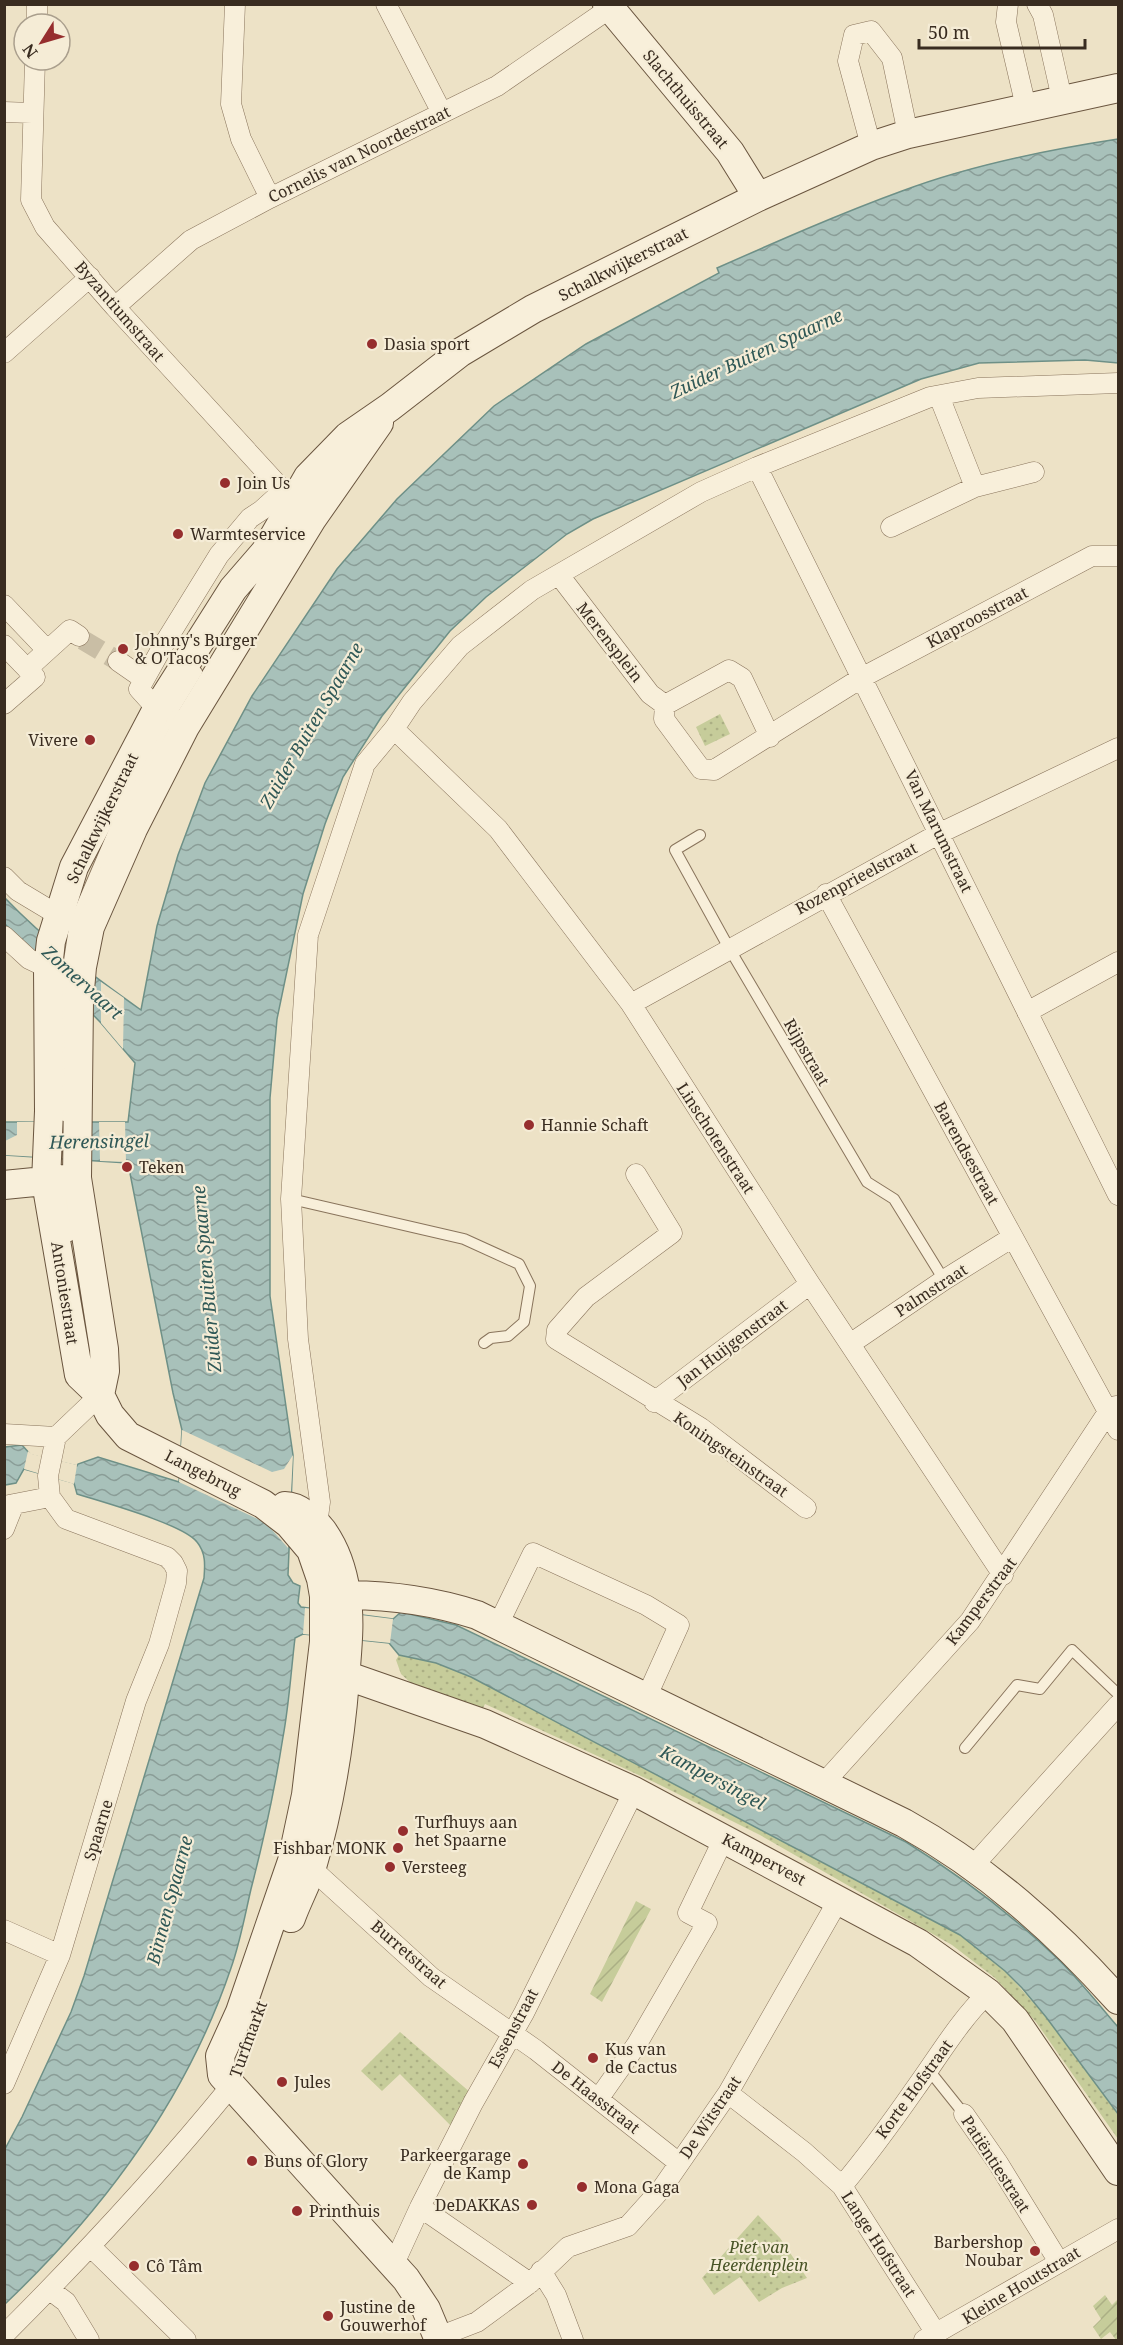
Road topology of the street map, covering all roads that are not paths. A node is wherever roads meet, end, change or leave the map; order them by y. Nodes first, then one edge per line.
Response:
1 (235, 4) edge
2 (386, 4) edge
3 (1008, 4) edge
4 (1037, 4) edge
5 (611, 6) edge
6 (35, 72) edge
7 (1119, 88) edge
8 (1062, 99) junction
9 (1026, 107) junction
10 (4, 112) edge
11 (33, 113) junction
12 (442, 113) junction
13 (908, 134) junction
14 (871, 146) junction
15 (758, 197) junction
16 (270, 198) junction
17 (90, 277) junction
18 (115, 307) junction
19 (4, 353) edge
20 (1119, 383) edge
21 (939, 396) junction
22 (757, 467) junction
23 (1034, 471) dead end
24 (975, 487) junction
25 (296, 504) junction
26 (891, 527) dead end
27 (265, 552) junction
28 (1119, 556) edge
29 (559, 575) junction
30 (244, 596) dead end
31 (4, 605) edge
32 (4, 618) edge
33 (28, 629) junction
34 (79, 636) dead end
35 (4, 645) edge
36 (48, 650) junction
37 (118, 662) tunnel mouth
38 (201, 666) dead end
39 (27, 669) junction
40 (863, 677) junction
41 (144, 679) junction
42 (4, 704) edge
43 (665, 705) junction
44 (171, 717) junction
45 (394, 729) junction
46 (770, 737) junction
47 (1119, 748) edge
48 (940, 833) junction
49 (700, 835) dead end
50 (4, 877) edge
51 (826, 894) junction
52 (4, 936) edge
53 (729, 948) junction
54 (65, 962) junction
55 (1119, 962) edge
56 (631, 1004) junction
57 (1028, 1012) junction
58 (64, 1124) junction
59 (1111, 1162) edge
60 (63, 1171) junction
61 (636, 1174) dead end
62 (4, 1185) edge
63 (1119, 1195) edge
64 (291, 1199) junction
65 (1013, 1238) junction
66 (72, 1252) dead end
67 (944, 1280) junction
68 (810, 1284) junction
69 (484, 1343) dead end
70 (850, 1344) junction
71 (96, 1384) junction
72 (654, 1402) junction
73 (1113, 1408) edge
74 (1119, 1430) edge
75 (4, 1434) edge
76 (56, 1437) junction
77 (142, 1444) joint
78 (50, 1497) junction
79 (9, 1505) edge
80 (806, 1508) dead end
81 (281, 1512) joint
82 (4, 1529) edge
83 (314, 1538) junction
84 (1003, 1575) junction
85 (336, 1615) junction
86 (498, 1625) junction
87 (334, 1671) junction
88 (1119, 1694) edge
89 (646, 1696) junction
90 (1119, 1705) edge
91 (965, 1748) dead end
92 (825, 1783) junction
93 (634, 1791) junction
94 (724, 1838) junction
95 (974, 1866) junction
96 (311, 1868) junction
97 (839, 1899) junction
98 (4, 1930) edge
99 (60, 1954) junction
100 (988, 1993) junction
101 (1119, 2000) edge
102 (512, 2033) junction
103 (928, 2069) junction
104 (4, 2085) edge
105 (231, 2086) junction
106 (728, 2093) junction
107 (599, 2098) junction
108 (964, 2114) joint
109 (679, 2163) junction
110 (1119, 2171) edge
111 (842, 2186) junction
112 (420, 2207) junction
113 (1119, 2229) edge
114 (91, 2247) junction
115 (1059, 2262) junction
116 (393, 2266) junction
117 (536, 2277) junction
118 (50, 2290) junction
119 (4, 2335) edge
120 (930, 2338) edge
121 (435, 2339) edge
122 (89, 2340) edge
123 (186, 2340) edge
124 (573, 2340) edge

1 - 16 street
2 - 12 street
3 - 9 street
4 - 8 street
5 - 12 street, Cornelis van Noordestraat
5 - 15 street, Slachthuisstraat
6 - 11 street, Byzantiumstraat
7 - 8 street, Schalkwijkerstraat
8 - 9 street, Schalkwijkerstraat
9 - 13 street, Schalkwijkerstraat
10 - 11 street
11 - 17 street, Byzantiumstraat
12 - 16 street, Cornelis van Noordestraat
13 - 14 street, Schalkwijkerstraat
13 - 14 street
14 - 15 street, Schalkwijkerstraat
15 - 25 street, Schalkwijkerstraat
16 - 18 street, Cornelis van Noordestraat
17 - 18 street, Byzantiumstraat
17 - 19 street
18 - 25 street, Byzantiumstraat
20 - 21 street
21 - 22 street
21 - 24 street
22 - 29 street
22 - 40 street, Van Marumstraat
23 - 24 street
24 - 26 street
25 - 27 street, Schalkwijkerstraat
25 - 41 street, Schalkwijkerstraat
25 - 44 street, Schalkwijkerstraat
27 - 30 lane, Schalkwijkerstraat
27 - 44 street, Schalkwijkerstraat
28 - 40 street, Klaproosstraat
29 - 43 street, Merensplein
29 - 45 street
31 - 33 street
32 - 33 street
33 - 36 street
34 - 36 street
35 - 39 street
36 - 39 street
37 - 41 street
38 - 44 lane, Schalkwijkerstraat
39 - 42 street
40 - 46 street, Merensplein
40 - 48 street, Van Marumstraat
41 - 44 street
43 - 46 street
43 - 46 street, Merensplein
44 - 54 street, Schalkwijkerstraat
44 - 54 street, Schalkwijkerstraat
45 - 56 street, Linschotenstraat
45 - 64 street
47 - 48 street, Rozenprieelstraat
48 - 51 street, Rozenprieelstraat
48 - 57 street, Van Marumstraat
49 - 53 lane, Rijpstraat
50 - 54 street
51 - 53 street, Rozenprieelstraat
51 - 65 street, Barendsestraat
52 - 54 street
53 - 56 street, Rozenprieelstraat
53 - 67 lane, Rijpstraat
54 - 58 street, Schalkwijkerstraat
54 - 58 street, Schalkwijkerstraat
55 - 57 street
56 - 68 street, Linschotenstraat
57 - 59 street, Van Marumstraat
58 - 60 street, Schalkwijkerstraat
59 - 63 street, Van Marumstraat
60 - 62 street
60 - 66 lane, Antoniestraat
60 - 71 street, Antoniestraat
61 - 72 street, Koningsteinstraat
64 - 69 lane
64 - 83 street
65 - 67 street, Palmstraat
65 - 73 street, Barendsestraat
67 - 70 street, Palmstraat
68 - 70 street, Linschotenstraat
68 - 72 street, Jan Huijgenstraat
70 - 84 street, Linschotenstraat
71 - 76 street
71 - 77 street, Antoniestraat
72 - 80 street, Koningsteinstraat
73 - 74 street, Barendsestraat
73 - 84 street, Kamperstraat
75 - 76 street
76 - 78 street
77 - 81 street, Langebrug
78 - 79 street
78 - 99 street, Spaarne
79 - 82 street
81 - 83 street, Turfmarkt
83 - 85 street, Turfmarkt
84 - 92 street, Kamperstraat
85 - 86 street
85 - 87 street, Turfmarkt
86 - 89 street
86 - 89 street
87 - 93 street, Kampervest
87 - 96 street, Turfmarkt
87 - 105 street, Turfmarkt
88 - 91 lane
89 - 92 street
90 - 95 street
92 - 95 street
93 - 94 street, Kampervest
93 - 102 street, Essenstraat
94 - 97 street, Kampervest
94 - 107 street
95 - 101 street
96 - 102 street, Burretstraat
96 - 105 street, Turfmarkt
97 - 100 street, Kampervest
97 - 106 street, De Witstraat
98 - 99 street
99 - 104 street, Spaarne
100 - 103 street, Korte Hofstraat
100 - 110 street, Kampervest
102 - 107 street, De Haasstraat
102 - 112 street, Essenstraat
103 - 108 lane, Patiëntiestraat
103 - 111 street, Korte Hofstraat
105 - 114 street
105 - 116 street
106 - 109 street, De Witstraat
106 - 111 street, Lange Hofstraat
107 - 109 street, De Haasstraat
108 - 115 street, Patiëntiestraat
109 - 117 street, De Witstraat
111 - 120 street, Lange Hofstraat
112 - 116 street, Essenstraat
112 - 117 street
113 - 115 street, Kleine Houtstraat
114 - 118 street
114 - 123 street
115 - 120 street, Kleine Houtstraat
116 - 121 street
117 - 121 street, De Witstraat
117 - 124 street
118 - 119 street
118 - 122 street

